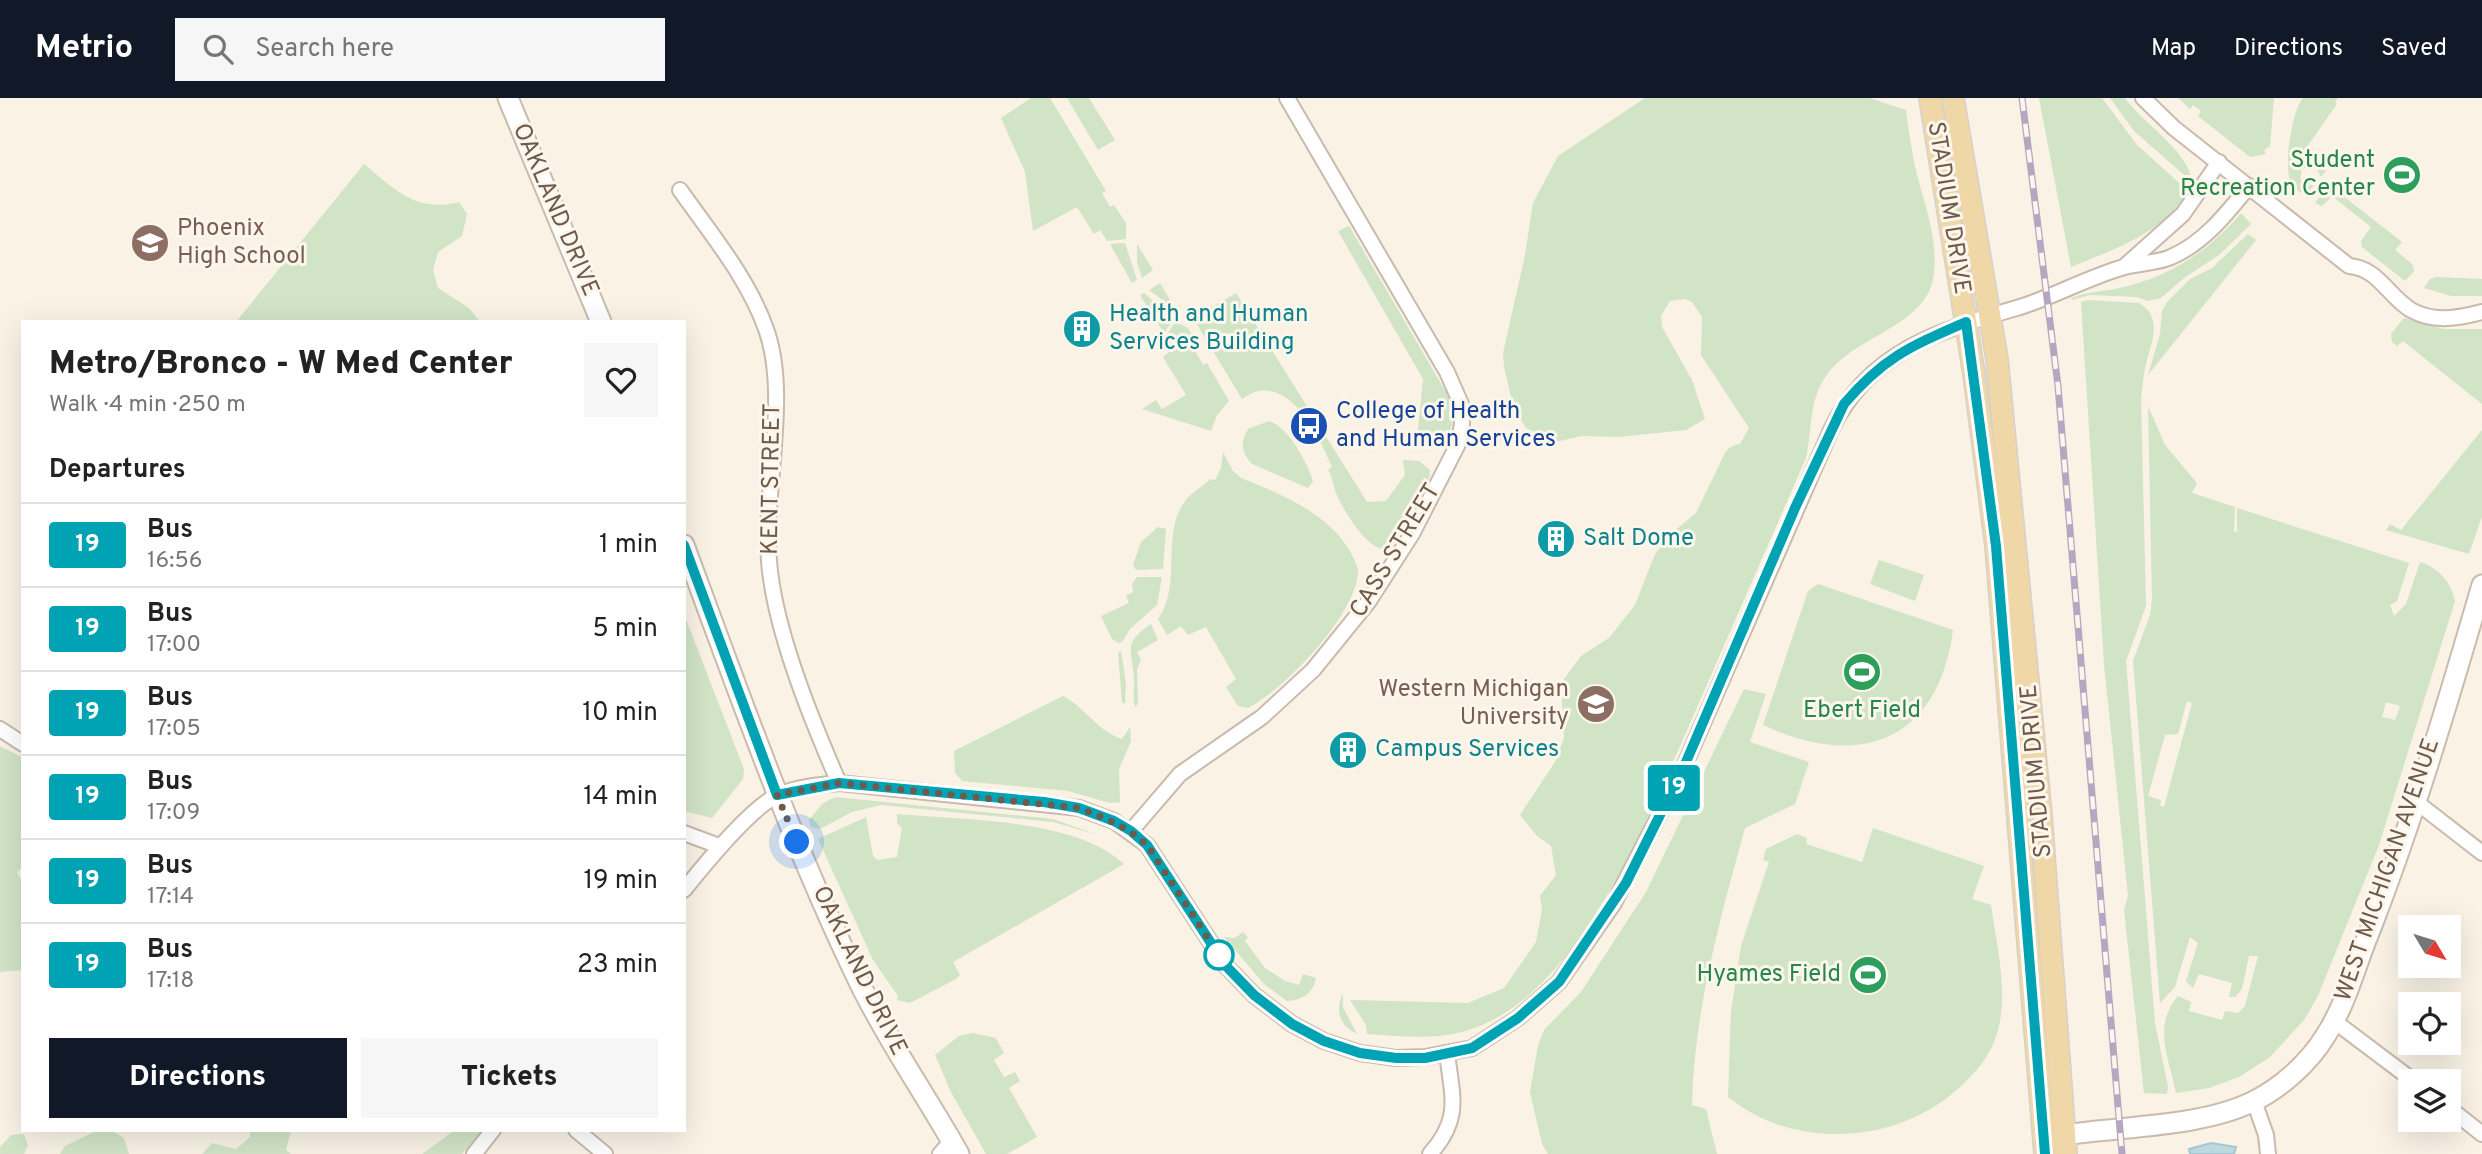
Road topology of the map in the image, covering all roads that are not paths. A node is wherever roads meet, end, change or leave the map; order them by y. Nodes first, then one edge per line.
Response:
1 (508, 98) edge
2 (1287, 98) edge
3 (1930, 98) edge
4 (1953, 98) edge
5 (2143, 98) edge
6 (2219, 162) junction
7 (2249, 186) junction
8 (680, 190) dead end
9 (2124, 267) junction
10 (2482, 312) edge
11 (1990, 314) junction
12 (600, 320) edge
13 (1966, 322) junction
14 (686, 550) edge
15 (2482, 585) edge
16 (0, 729) edge
17 (21, 743) edge
18 (839, 783) junction
19 (777, 795) junction
20 (2415, 801) junction
21 (1131, 831) junction
22 (686, 834) edge
23 (719, 846) junction
24 (2482, 853) edge
25 (686, 887) edge
26 (2334, 1021) junction
27 (1447, 1053) junction
28 (2398, 1069) edge
29 (2254, 1101) junction
30 (2461, 1117) edge
31 (491, 1132) edge
32 (578, 1132) edge
33 (2482, 1134) edge
34 (2065, 1145) edge
35 (950, 1149) edge
36 (474, 1154) edge
37 (605, 1154) edge
38 (1430, 1154) edge
39 (2045, 1154) edge
40 (2268, 1154) edge

1 - 12 main road, OAKLAND DRIVE
2 - 21 street, CASS STREET
3 - 13 main road, STADIUM DRIVE
4 - 11 main road, STADIUM DRIVE
5 - 6 street
6 - 7 street
6 - 9 street
7 - 9 street
7 - 10 street
8 - 18 street, KENT STREET
9 - 11 street
11 - 13 street
11 - 34 main road, STADIUM DRIVE
13 - 27 street
13 - 39 main road, STADIUM DRIVE
14 - 19 main road, OAKLAND DRIVE
15 - 20 main road, WEST MICHIGAN AVENUE
16 - 17 street
18 - 19 street
18 - 21 street
19 - 23 street
19 - 35 main road, OAKLAND DRIVE
20 - 24 street
20 - 26 main road, WEST MICHIGAN AVENUE
21 - 27 street
22 - 23 street
23 - 25 street
26 - 28 street
26 - 29 main road, WEST MICHIGAN AVENUE
27 - 38 street
29 - 34 main road, WEST MICHIGAN AVENUE
29 - 40 street
30 - 33 street
31 - 36 street
32 - 37 street

